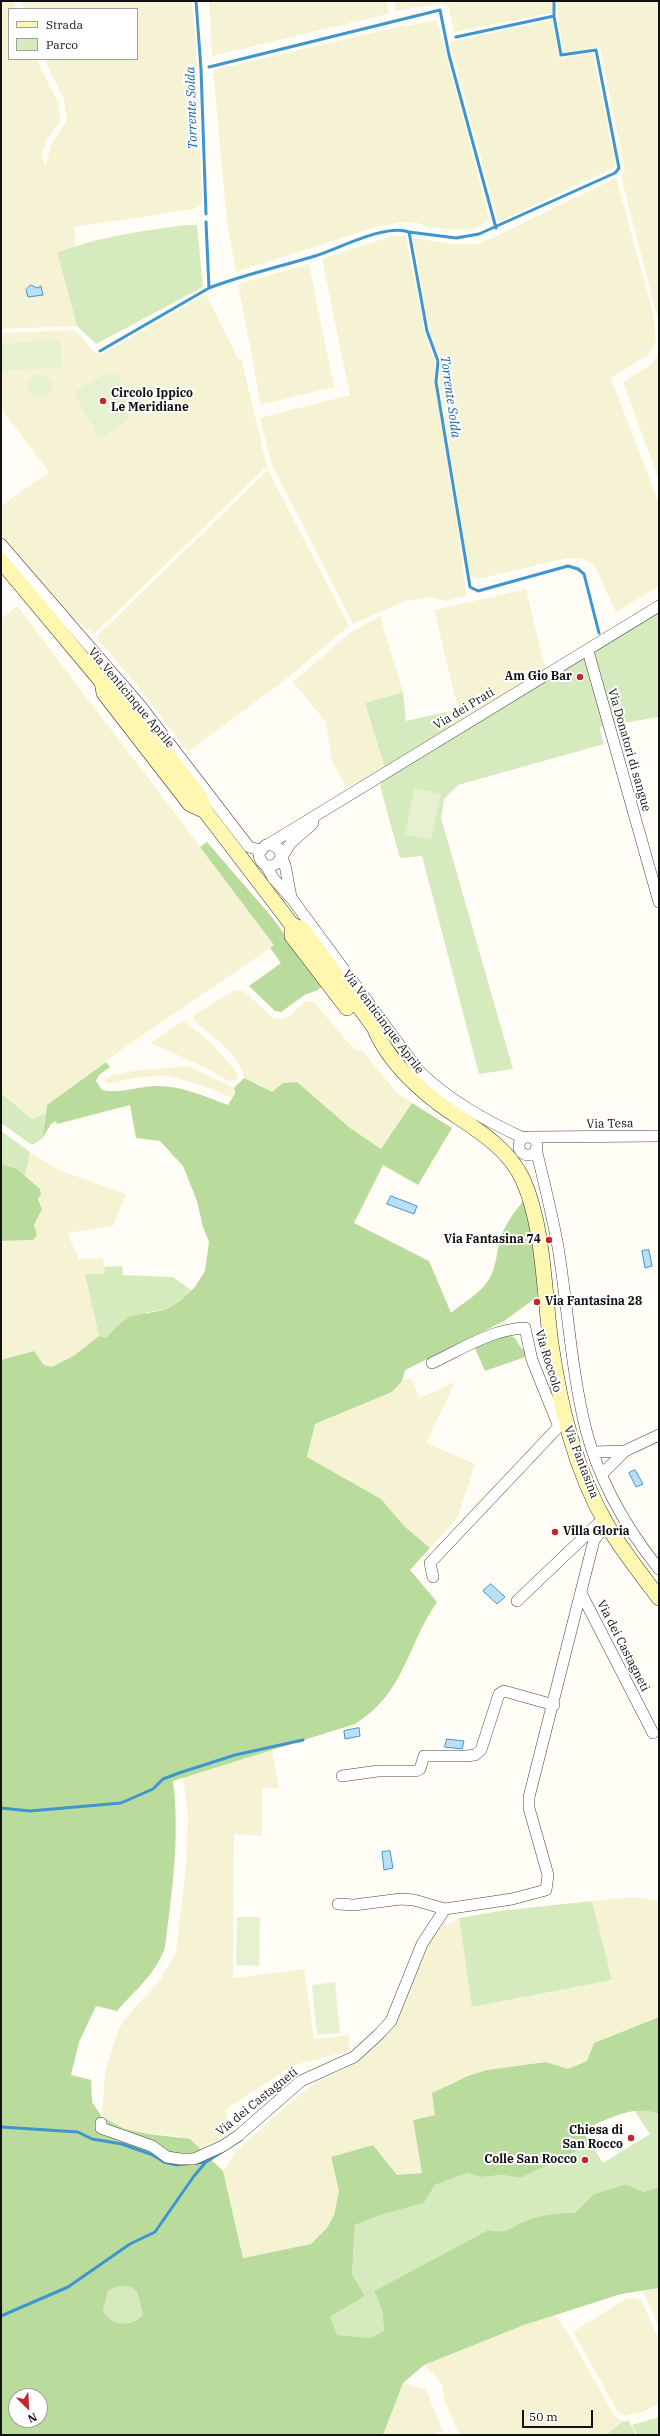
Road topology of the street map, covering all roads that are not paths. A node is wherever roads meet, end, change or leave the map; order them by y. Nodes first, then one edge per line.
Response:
1 (1, 544) edge
2 (1, 561) edge
3 (659, 606) edge
4 (588, 650) junction
5 (325, 812) junction
6 (262, 849) junction
7 (280, 857) junction
8 (244, 861) junction
9 (261, 868) junction
10 (292, 899) junction
11 (659, 902) edge
12 (495, 1125) junction
13 (659, 1136) edge
14 (531, 1143) junction
15 (522, 1152) junction
16 (544, 1181) junction
17 (432, 1363) dead end
18 (562, 1423) junction
19 (659, 1435) edge
20 (625, 1451) junction
21 (594, 1452) junction
22 (602, 1474) junction
23 (605, 1521) junction
24 (659, 1569) edge
25 (433, 1577) dead end
26 (581, 1593) junction
27 (659, 1598) edge
28 (517, 1601) dead end
29 (554, 1705) junction
30 (653, 1733) dead end
31 (342, 1776) dead end
32 (338, 1904) dead end
33 (445, 1909) junction
34 (101, 2126) dead end

1 - 6 street, Via Venticinque Aprile
2 - 8 street, Via Venticinque Aprile
3 - 4 street, Via dei Prati
4 - 5 street, Via dei Prati
4 - 11 street, Via Donatori di sangue
5 - 6 street, Via dei Prati
5 - 7 street, Via dei Prati
6 - 7 street
6 - 8 street, Via dei Prati
6 - 9 street
7 - 9 street, Via dei Prati
7 - 10 street, Via Venticinque Aprile
8 - 9 street, Via Venticinque Aprile
9 - 10 street, Via Venticinque Aprile
9 - 18 street, Via Venticinque Aprile
10 - 12 street, Via Venticinque Aprile
12 - 14 street, Via Venticinque Aprile
12 - 15 street, Via Venticinque Aprile
13 - 14 street, Via Tesa
14 - 15 street
14 - 15 street
14 - 16 street, Via Fantasina
15 - 16 street, Via Fantasina
16 - 21 street, Via Fantasina
17 - 18 street, Via Roccolo
18 - 23 street, Via Fantasina
18 - 25 street, Via Fantasina
19 - 20 street
20 - 21 street
20 - 22 street
21 - 22 street, Via Fantasina
22 - 24 street, Via Fantasina
23 - 26 street, Via dei Castagneti
23 - 27 street, Via Fantasina
23 - 28 street
26 - 29 street, Via dei Castagneti
26 - 30 street, Via dei Castagneti
29 - 31 street
29 - 33 street, Via dei Castagneti
32 - 33 street, Via dei Castagneti
33 - 34 street, Via dei Castagneti

